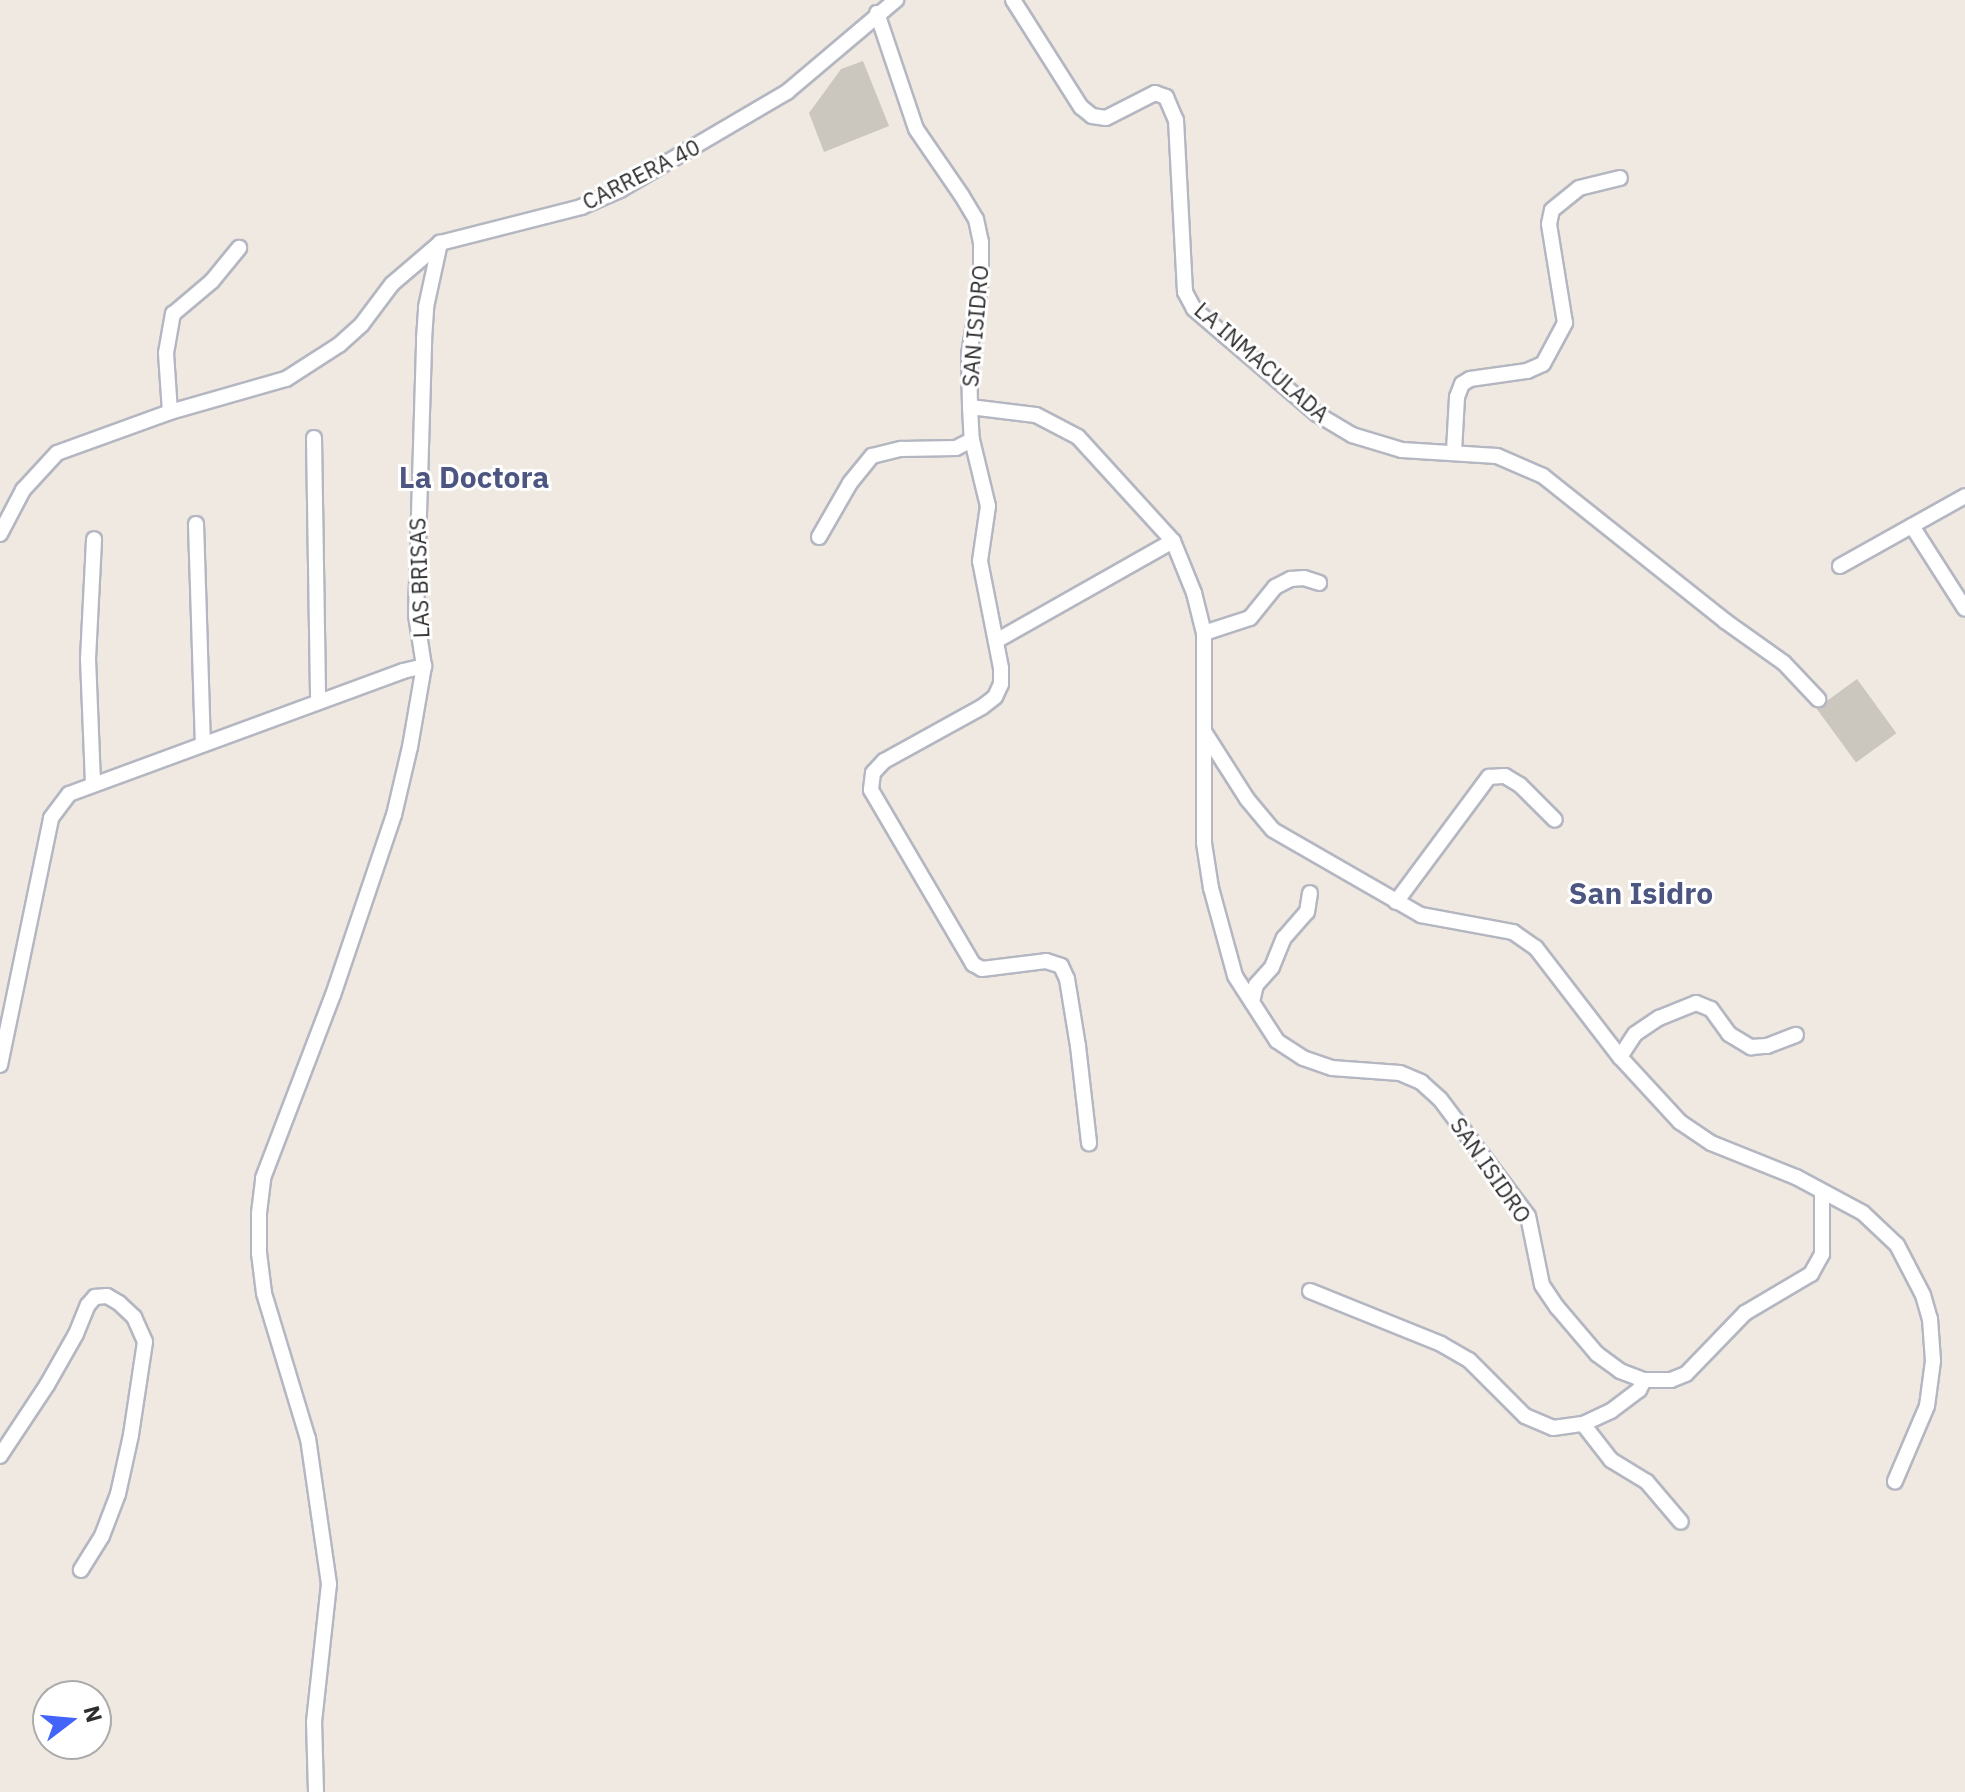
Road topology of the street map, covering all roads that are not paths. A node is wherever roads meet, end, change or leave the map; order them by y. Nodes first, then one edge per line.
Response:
1 (896, 0) edge
2 (1013, 0) edge
3 (877, 13) junction
4 (1620, 178) dead end
5 (440, 243) junction
6 (239, 248) dead end
7 (970, 407) junction
8 (170, 412) junction
9 (314, 438) dead end
10 (972, 440) junction
11 (1454, 451) junction
12 (1965, 496) edge
13 (196, 524) dead end
14 (1912, 526) junction
15 (0, 534) edge
16 (819, 537) dead end
17 (94, 539) dead end
18 (1173, 541) junction
19 (1840, 566) dead end
20 (1319, 583) dead end
21 (1965, 609) edge
22 (1204, 633) junction
23 (996, 641) junction
24 (424, 666) junction
25 (1818, 699) dead end
26 (318, 702) junction
27 (1203, 729) junction
28 (203, 744) junction
29 (93, 783) junction
30 (1555, 820) dead end
31 (1310, 893) dead end
32 (1396, 902) junction
33 (1252, 1002) junction
34 (1796, 1035) dead end
35 (1620, 1057) junction
36 (0, 1065) edge
37 (1089, 1143) dead end
38 (1822, 1193) junction
39 (1310, 1291) dead end
40 (1644, 1380) junction
41 (1583, 1424) junction
42 (0, 1456) edge
43 (1895, 1481) dead end
44 (1681, 1522) dead end
45 (81, 1570) dead end
46 (316, 1792) edge

1 - 3 street, CARRERA 40
2 - 11 street, LA INMACULADA
3 - 5 street, CARRERA 40
3 - 7 street, SAN ISIDRO
4 - 11 street
5 - 8 street, CARRERA 40
5 - 24 street, LAS BRISAS
6 - 8 street
7 - 10 street
7 - 18 street, SAN ISIDRO
8 - 15 street, CARRERA 40
9 - 26 street
10 - 16 street
10 - 23 street
11 - 25 street, LA INMACULADA
12 - 14 street
13 - 28 street
14 - 19 street
14 - 21 street
17 - 29 street
18 - 22 street, SAN ISIDRO
18 - 23 street
20 - 22 street
22 - 27 street, SAN ISIDRO
23 - 37 street
24 - 26 street
24 - 46 street, LAS BRISAS
26 - 28 street
27 - 32 street, SAN ISIDRO
27 - 33 street, SAN ISIDRO
28 - 29 street
29 - 36 street
30 - 32 street
31 - 33 street
32 - 35 street, SAN ISIDRO
33 - 40 street, SAN ISIDRO
34 - 35 street
35 - 38 street, SAN ISIDRO
38 - 40 street
38 - 43 street, SAN ISIDRO
39 - 41 street
40 - 41 street
41 - 44 street
42 - 45 street

